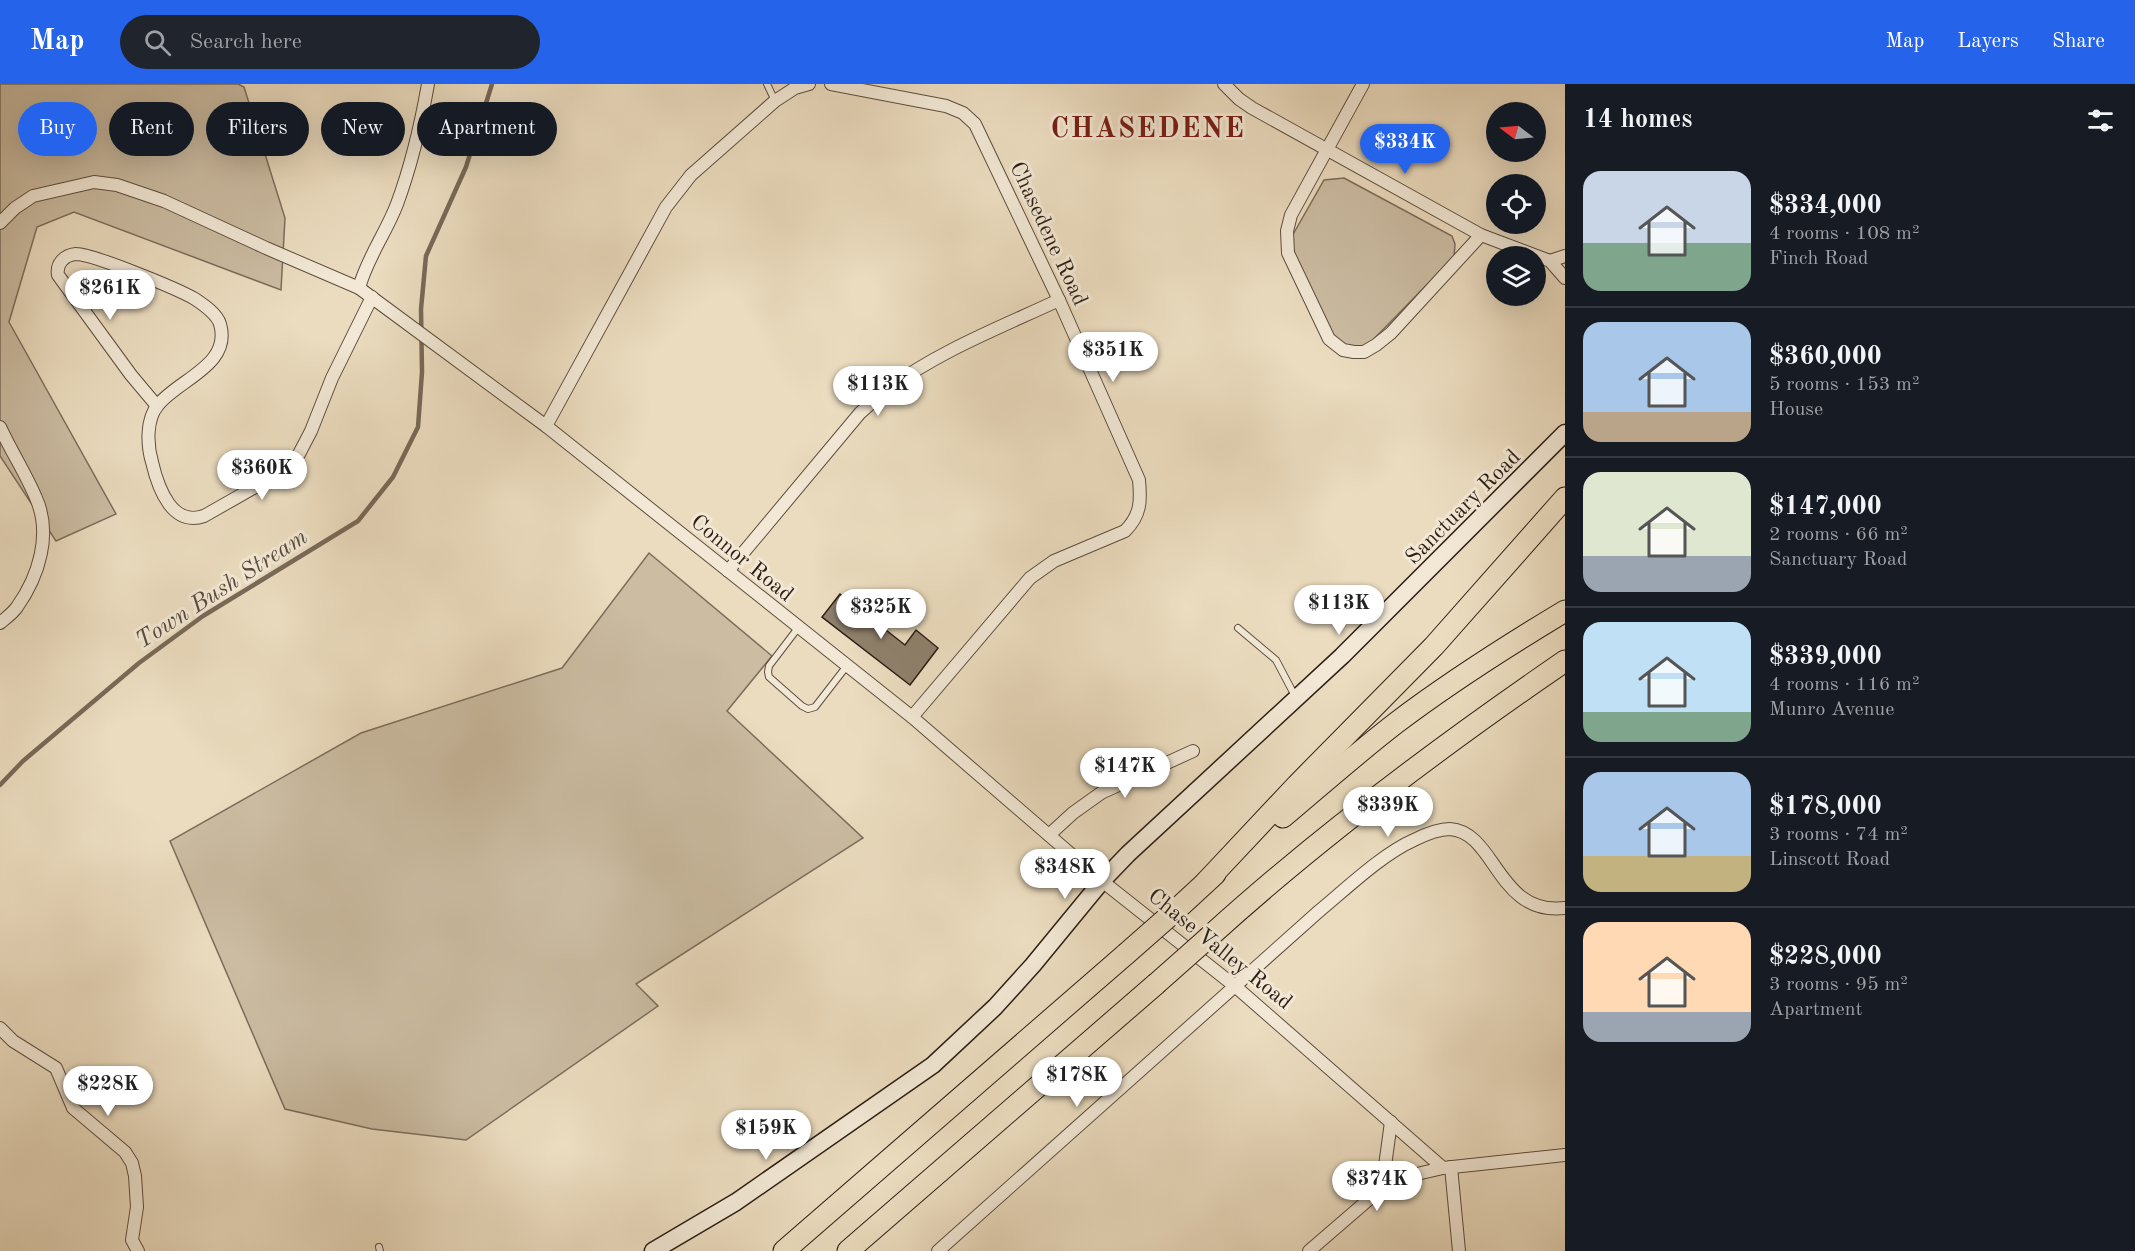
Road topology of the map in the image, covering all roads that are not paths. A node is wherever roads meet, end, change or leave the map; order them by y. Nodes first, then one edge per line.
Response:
1 (428, 84) edge
2 (767, 84) edge
3 (809, 84) edge
4 (831, 84) edge
5 (1224, 84) edge
6 (1363, 84) edge
7 (775, 100) junction
8 (1328, 149) junction
9 (0, 223) edge
10 (1481, 235) junction
11 (1565, 256) edge
12 (1550, 261) junction
13 (1565, 278) edge
14 (359, 288) junction
15 (372, 297) junction
16 (1059, 300) junction
17 (157, 406) junction
18 (546, 426) junction
19 (0, 427) edge
20 (1565, 433) edge
21 (1565, 498) edge
22 (728, 571) junction
23 (1565, 611) edge
24 (0, 623) edge
25 (798, 628) junction
26 (1238, 628) dead end
27 (1565, 660) edge
28 (846, 667) junction
29 (1565, 676) edge
30 (1515, 695) junction
31 (1297, 699) junction
32 (912, 717) junction
33 (1194, 752) dead end
34 (1050, 835) junction
35 (1102, 881) junction
36 (1205, 883) junction
37 (1565, 908) edge
38 (1236, 987) junction
39 (0, 1028) edge
40 (1391, 1122) junction
41 (1565, 1155) edge
42 (1447, 1168) junction
43 (1382, 1188) junction
44 (138, 1251) edge
45 (653, 1251) edge
46 (784, 1251) edge
47 (848, 1251) edge
48 (938, 1251) edge
49 (1309, 1251) edge
50 (1459, 1251) edge

1 - 14 street
2 - 7 lane
3 - 7 street
4 - 16 street, Chasedene Road
5 - 8 street
6 - 8 street
7 - 18 street
8 - 10 street
8 - 10 street
9 - 14 street, Connor Road
10 - 12 street
11 - 12 street
12 - 13 street
14 - 15 street, Connor Road
15 - 17 street
15 - 18 street, Connor Road
16 - 22 street
16 - 32 street, Chasedene Road
17 - 17 street
18 - 22 street, Connor Road
19 - 24 street
20 - 31 street, Sanctuary Road
21 - 36 highway
22 - 25 street, Connor Road
23 - 36 highway
25 - 28 street, Connor Road
25 - 28 lane
26 - 31 lane
27 - 30 highway
28 - 32 street, Connor Road
29 - 30 highway
30 - 47 highway, bridge
31 - 35 street, Sanctuary Road
32 - 34 street, Connor Road
33 - 34 street
34 - 35 street, Connor Road
35 - 38 street, Chase Valley Road
35 - 45 street
36 - 46 highway, bridge
37 - 38 street
38 - 40 street, Chase Valley Road
38 - 48 street
39 - 44 street
40 - 42 street, Chase Valley Road
40 - 43 street
41 - 42 street
42 - 43 street
42 - 50 street
43 - 49 street

